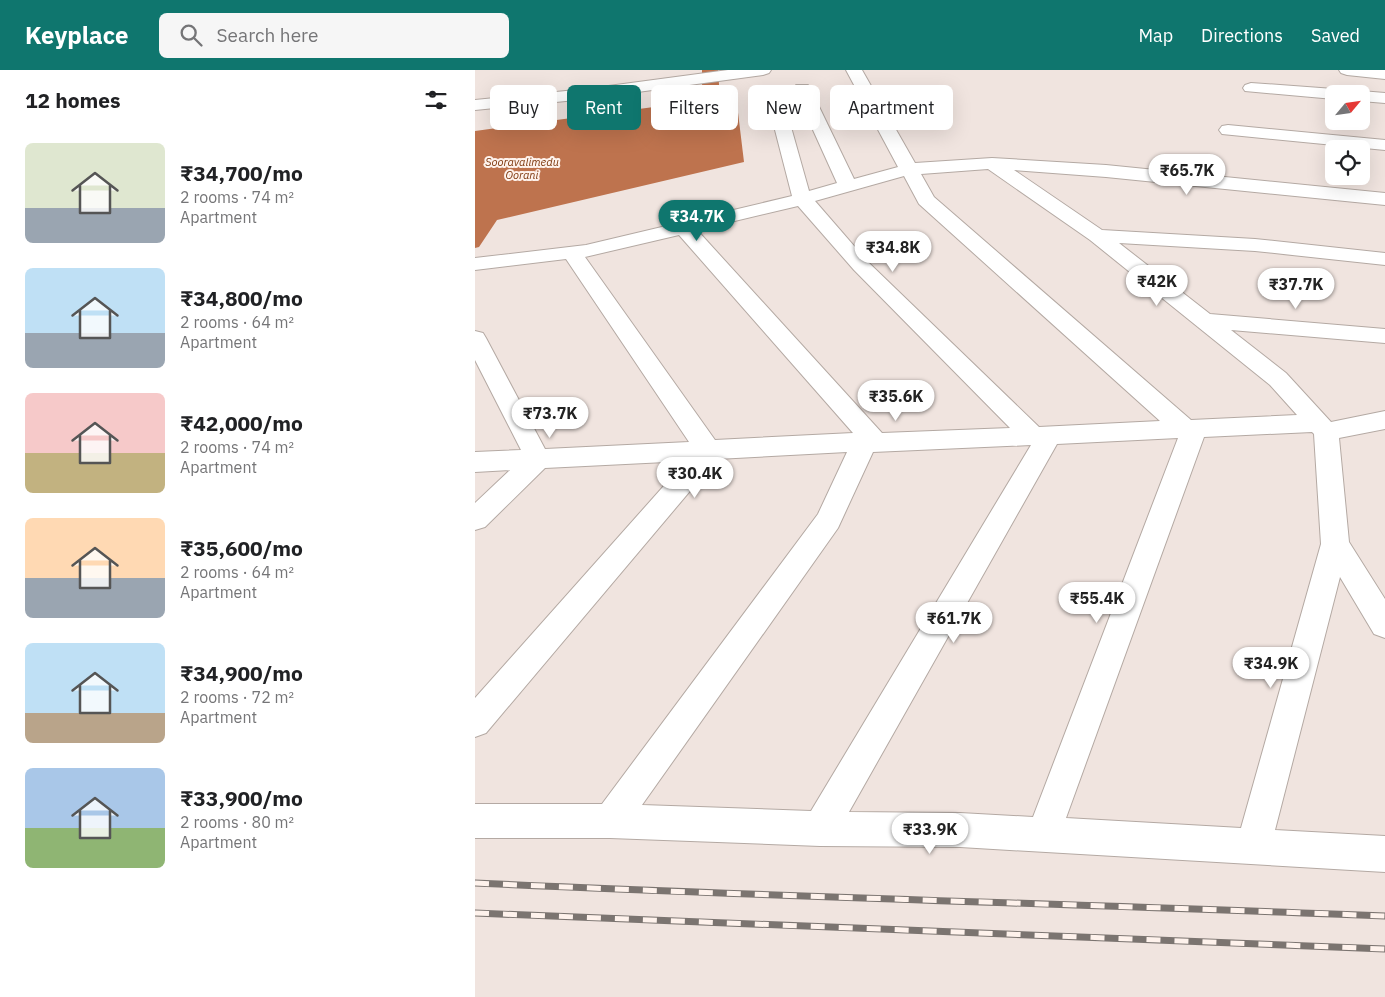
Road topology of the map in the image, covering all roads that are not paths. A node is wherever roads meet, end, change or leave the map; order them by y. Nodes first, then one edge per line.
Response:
1 (763, 70) edge
2 (854, 70) edge
3 (1347, 70) edge
4 (1385, 74) edge
5 (1251, 88) dead end
6 (1325, 93) edge
7 (1370, 97) edge
8 (1385, 98) edge
9 (475, 105) edge
10 (820, 126) edge
11 (783, 130) edge
12 (1228, 130) dead end
13 (1385, 144) edge
14 (992, 163) junction
15 (910, 169) junction
16 (848, 186) junction
17 (802, 199) junction
18 (1385, 199) edge
19 (684, 228) junction
20 (1097, 236) junction
21 (572, 253) junction
22 (1385, 259) edge
23 (475, 264) edge
24 (1205, 322) junction
25 (1385, 336) edge
26 (475, 338) edge
27 (1385, 420) edge
28 (1322, 428) junction
29 (1189, 429) junction
30 (1041, 436) junction
31 (871, 443) junction
32 (709, 451) junction
33 (538, 459) junction
34 (475, 462) edge
35 (475, 519) edge
36 (1335, 544) junction
37 (1385, 625) edge
38 (475, 722) edge
39 (475, 821) edge
40 (611, 821) junction
41 (820, 829) junction
42 (1043, 835) junction
43 (1253, 847) junction
44 (1385, 854) edge

1 - 9 street
2 - 15 street
3 - 4 street
5 - 6 street
7 - 8 street
10 - 16 street
11 - 17 street
12 - 13 street
14 - 15 street
14 - 18 street
14 - 20 street
15 - 16 street
15 - 29 street
16 - 17 street
17 - 19 street
17 - 30 street
19 - 21 street
19 - 31 street
20 - 22 street
20 - 24 street
21 - 23 street
21 - 32 street
24 - 25 street
24 - 28 street
26 - 33 street
27 - 28 street
28 - 29 street
28 - 36 street
29 - 30 street
29 - 42 street
30 - 31 street
30 - 41 street
31 - 32 street
31 - 40 street
32 - 33 street
32 - 38 street
33 - 34 street
33 - 35 street
36 - 37 street
36 - 43 street
39 - 40 street
40 - 41 street
41 - 42 street
42 - 43 street
43 - 44 street

